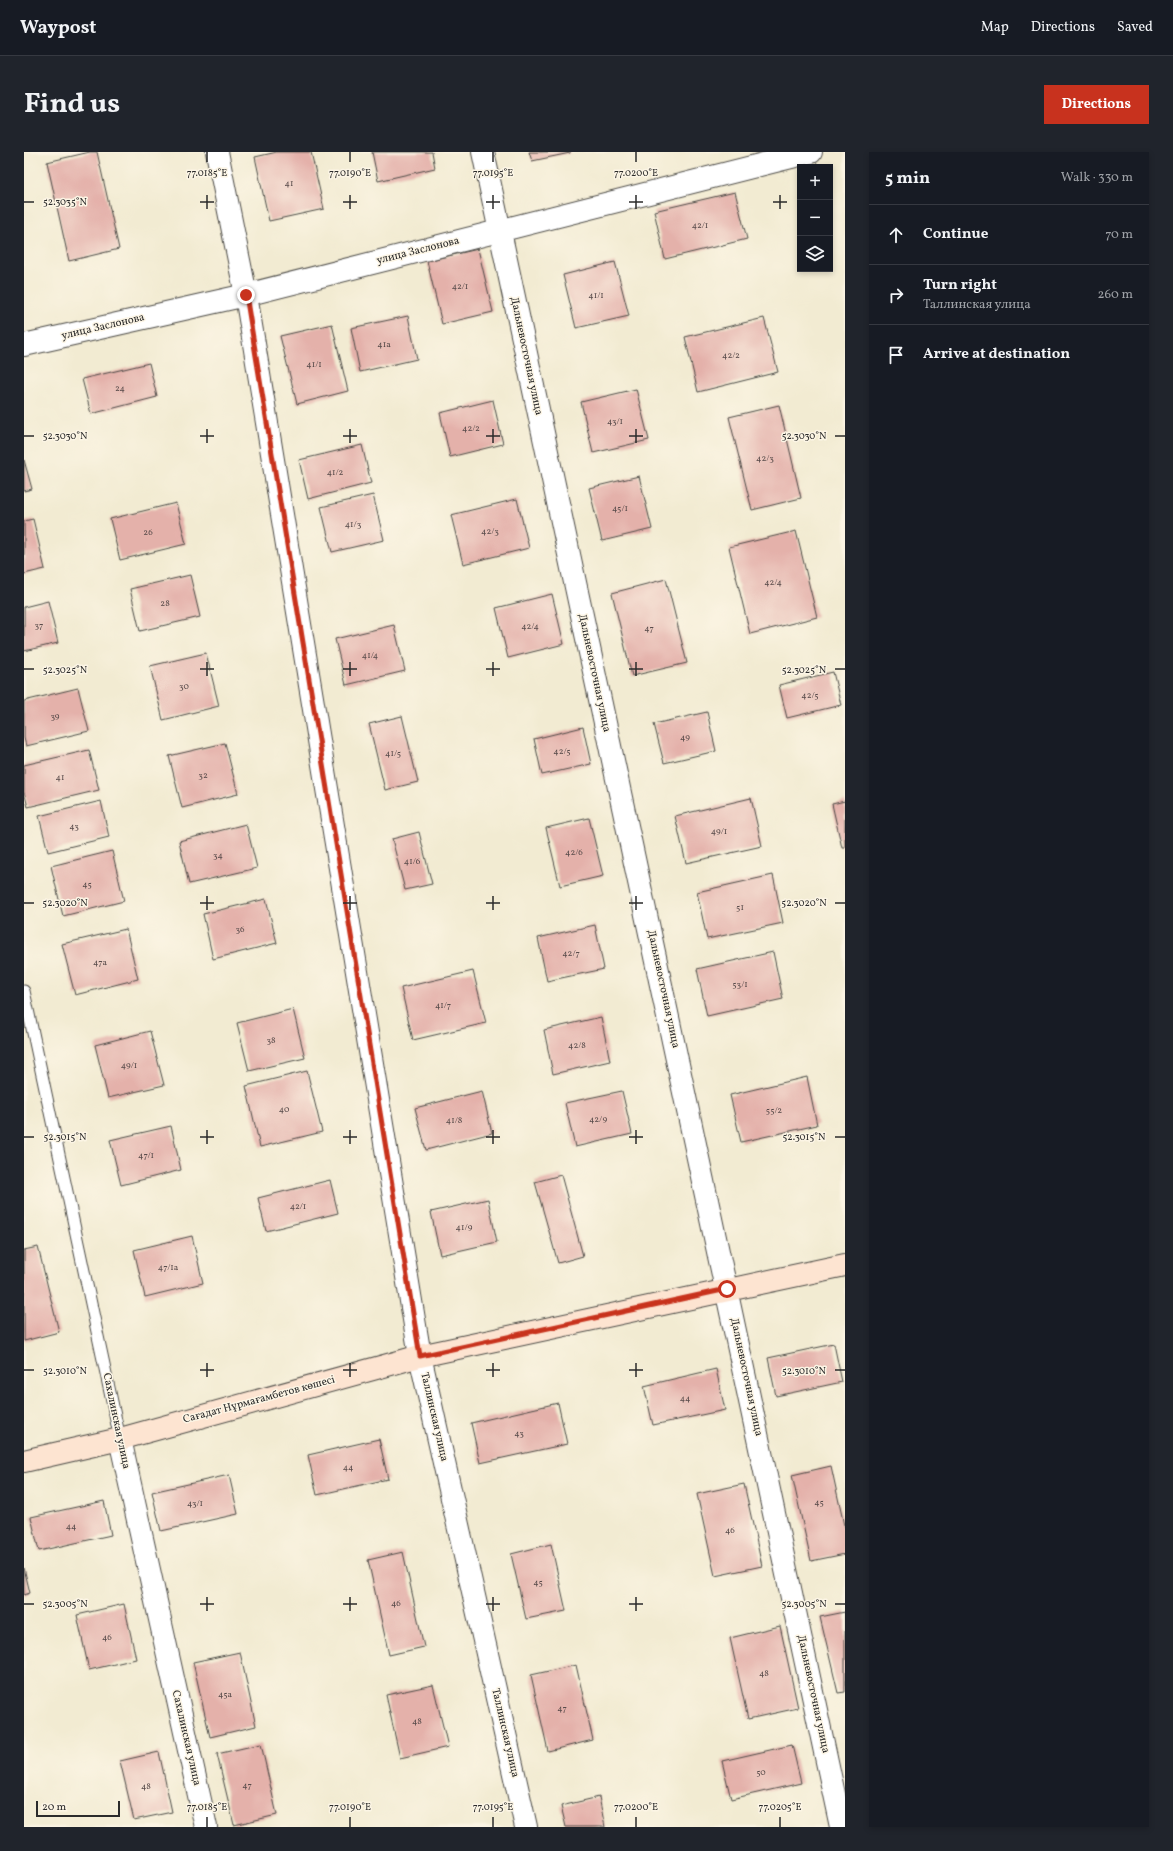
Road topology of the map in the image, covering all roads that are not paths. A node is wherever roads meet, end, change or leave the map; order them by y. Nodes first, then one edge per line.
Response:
1 (217, 152) edge
2 (483, 152) edge
3 (811, 152) edge
4 (499, 231) junction
5 (246, 295) junction
6 (24, 345) edge
7 (24, 991) edge
8 (845, 1264) edge
9 (727, 1289) junction
10 (420, 1356) junction
11 (120, 1438) junction
12 (24, 1461) edge
13 (206, 1827) edge
14 (526, 1827) edge
15 (841, 1827) edge

1 - 5 street, Таллинская улица
2 - 4 street, Дальневосточная улица
3 - 4 street, улица Заслонова
4 - 5 street, улица Заслонова
4 - 9 street, Дальневосточная улица
5 - 6 street, улица Заслонова
5 - 10 street, Таллинская улица
7 - 11 lane, Сахалинская улица
8 - 9 main road, Сағадат Нұрмағамбетов көшесі
9 - 10 main road, Сағадат Нұрмағамбетов көшесі
9 - 15 street, Дальневосточная улица
10 - 11 main road, Сағадат Нұрмағамбетов көшесі
10 - 14 street, Таллинская улица
11 - 12 main road, Сағадат Нұрмағамбетов көшесі
11 - 13 street, Сахалинская улица

